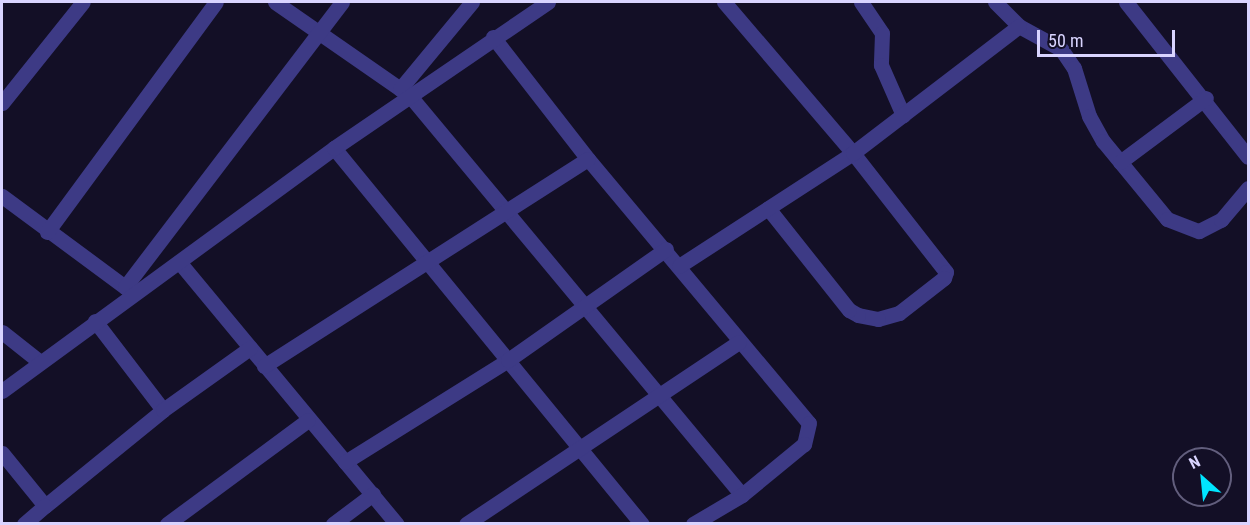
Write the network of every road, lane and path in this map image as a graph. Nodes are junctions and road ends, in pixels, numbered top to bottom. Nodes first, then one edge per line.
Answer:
1 (83, 2) edge
2 (216, 2) edge
3 (275, 2) edge
4 (342, 2) edge
5 (472, 2) edge
6 (548, 2) edge
7 (724, 2) edge
8 (861, 2) edge
9 (995, 2) edge
10 (1126, 2) edge
11 (1019, 26) junction
12 (319, 33) junction
13 (493, 38) junction
14 (405, 93) junction
15 (1206, 98) junction
16 (2, 103) edge
17 (903, 114) junction
18 (334, 148) junction
19 (853, 153) junction
20 (1248, 157) edge
21 (588, 159) junction
22 (1120, 162) junction
23 (1248, 188) edge
24 (2, 196) edge
25 (768, 208) junction
26 (508, 210) junction
27 (47, 232) junction
28 (666, 249) junction
29 (428, 260) junction
30 (180, 263) junction
31 (679, 266) junction
32 (129, 290) junction
33 (585, 306) junction
34 (95, 321) junction
35 (2, 332) edge
36 (739, 342) junction
37 (250, 348) junction
38 (508, 360) junction
39 (40, 362) junction
40 (264, 366) junction
41 (2, 390) edge
42 (659, 397) junction
43 (163, 410) junction
44 (308, 420) junction
45 (578, 447) junction
46 (2, 453) edge
47 (345, 462) junction
48 (373, 494) junction
49 (742, 495) junction
50 (45, 506) junction
51 (24, 524) edge
52 (167, 524) edge
53 (333, 524) edge
54 (397, 524) edge
55 (466, 524) edge
56 (642, 524) edge
57 (693, 524) edge

1 - 16 street
2 - 27 street
3 - 12 street
4 - 12 street
5 - 14 street
6 - 13 street
7 - 19 street
8 - 17 street
9 - 11 street
10 - 15 street
11 - 17 street
11 - 22 street
12 - 14 street
12 - 32 street
13 - 14 street
13 - 21 street
14 - 18 street
14 - 26 street
15 - 20 street
15 - 22 street
17 - 19 street
18 - 29 street
18 - 30 street
19 - 25 street
19 - 25 street
21 - 26 street
21 - 28 street
22 - 23 street
24 - 27 street
25 - 31 street
26 - 29 street
26 - 33 street
27 - 32 street
28 - 31 street
28 - 33 street
29 - 38 street
29 - 40 street
30 - 32 street
30 - 37 street
31 - 36 street
32 - 34 street
33 - 38 street
33 - 42 street
34 - 39 street
34 - 43 street
35 - 39 street
36 - 42 street
36 - 49 street
37 - 40 street
37 - 43 street
38 - 45 street
38 - 47 street
39 - 41 street
40 - 44 street
42 - 45 street
42 - 49 street
43 - 50 street
44 - 47 street
44 - 52 street
45 - 55 street
45 - 56 street
46 - 50 street
47 - 48 street
48 - 53 street
48 - 54 street
49 - 57 street
50 - 51 street

